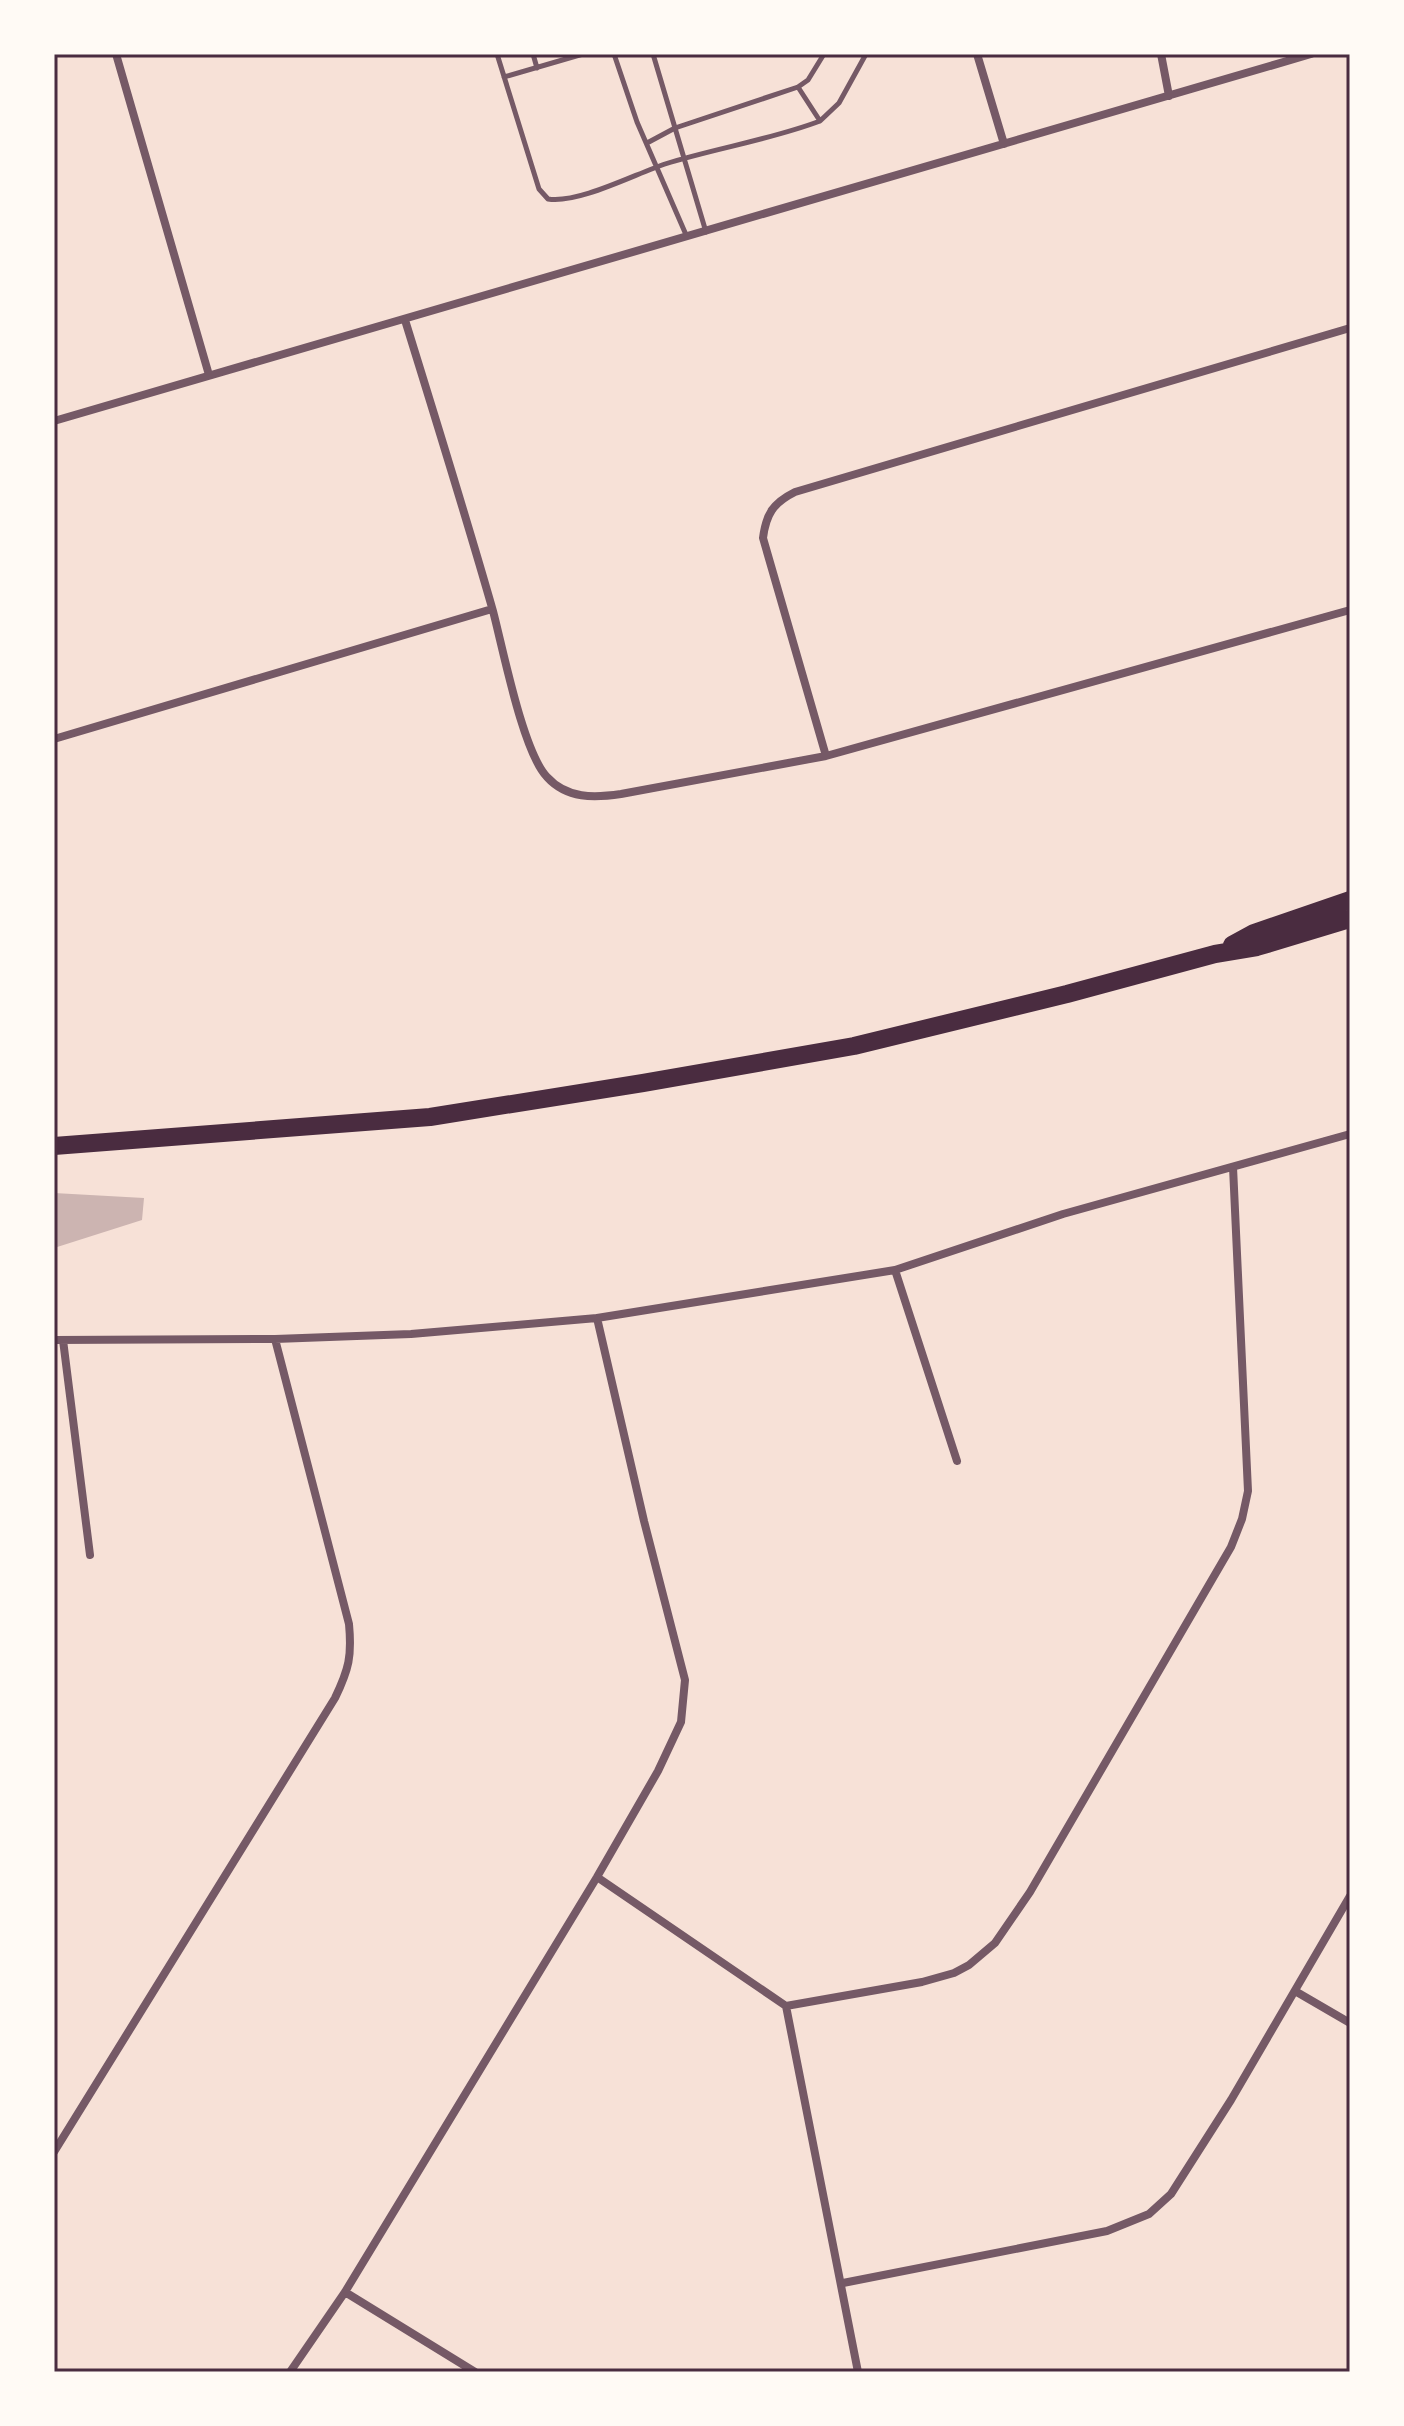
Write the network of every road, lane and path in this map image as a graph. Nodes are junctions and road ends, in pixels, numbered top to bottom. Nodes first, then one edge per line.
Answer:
1 (116, 54) edge
2 (497, 54) edge
3 (533, 54) edge
4 (583, 54) edge
5 (614, 54) edge
6 (653, 54) edge
7 (824, 54) edge
8 (866, 54) edge
9 (977, 54) edge
10 (1161, 54) edge
11 (1311, 54) edge
12 (574, 55) edge
13 (537, 68) junction
14 (504, 77) junction
15 (798, 87) junction
16 (1169, 96) junction
17 (820, 121) junction
18 (675, 128) junction
19 (647, 143) junction
20 (1004, 144) junction
21 (683, 159) junction
22 (658, 167) junction
23 (706, 232) junction
24 (687, 237) junction
25 (405, 320) junction
26 (1350, 328) edge
27 (209, 375) junction
28 (54, 421) edge
29 (492, 609) junction
30 (1350, 610) edge
31 (54, 739) edge
32 (826, 756) junction
33 (1350, 900) edge
34 (1350, 919) edge
35 (1215, 954) junction
36 (1350, 1134) edge
37 (54, 1146) edge
38 (1233, 1167) junction
39 (895, 1270) junction
40 (597, 1318) junction
41 (275, 1339) junction
42 (59, 1340) edge
43 (957, 1461) dead end
44 (90, 1555) dead end
45 (597, 1877) junction
46 (1350, 1896) edge
47 (1295, 1991) junction
48 (786, 2006) junction
49 (1350, 2023) edge
50 (54, 2152) edge
51 (843, 2283) junction
52 (345, 2292) junction
53 (290, 2372) edge
54 (475, 2372) edge
55 (858, 2372) edge

1 - 27 street
2 - 14 lane
3 - 13 lane
4 - 12 lane
5 - 19 lane
6 - 18 lane
7 - 15 lane
8 - 17 lane
9 - 20 street
10 - 16 street
11 - 16 street
12 - 13 lane
13 - 14 lane
14 - 22 lane
15 - 17 lane
15 - 18 lane
16 - 20 street
17 - 21 lane
18 - 19 lane
18 - 21 lane
19 - 22 lane
20 - 23 street
21 - 22 lane
21 - 23 lane
22 - 24 lane
23 - 24 street
24 - 25 street
25 - 27 street
25 - 29 street
26 - 32 street
27 - 28 street
29 - 31 street
29 - 32 street
30 - 32 street
33 - 35 main road
34 - 35 main road
35 - 37 main road
36 - 38 street
38 - 39 street
38 - 48 street
39 - 40 street
39 - 43 street
40 - 41 street
40 - 45 street
41 - 42 street
41 - 50 street
42 - 44 street
45 - 48 street
45 - 52 street
46 - 47 street
47 - 49 street
47 - 51 street
48 - 51 street
51 - 55 street
52 - 53 street
52 - 54 street

